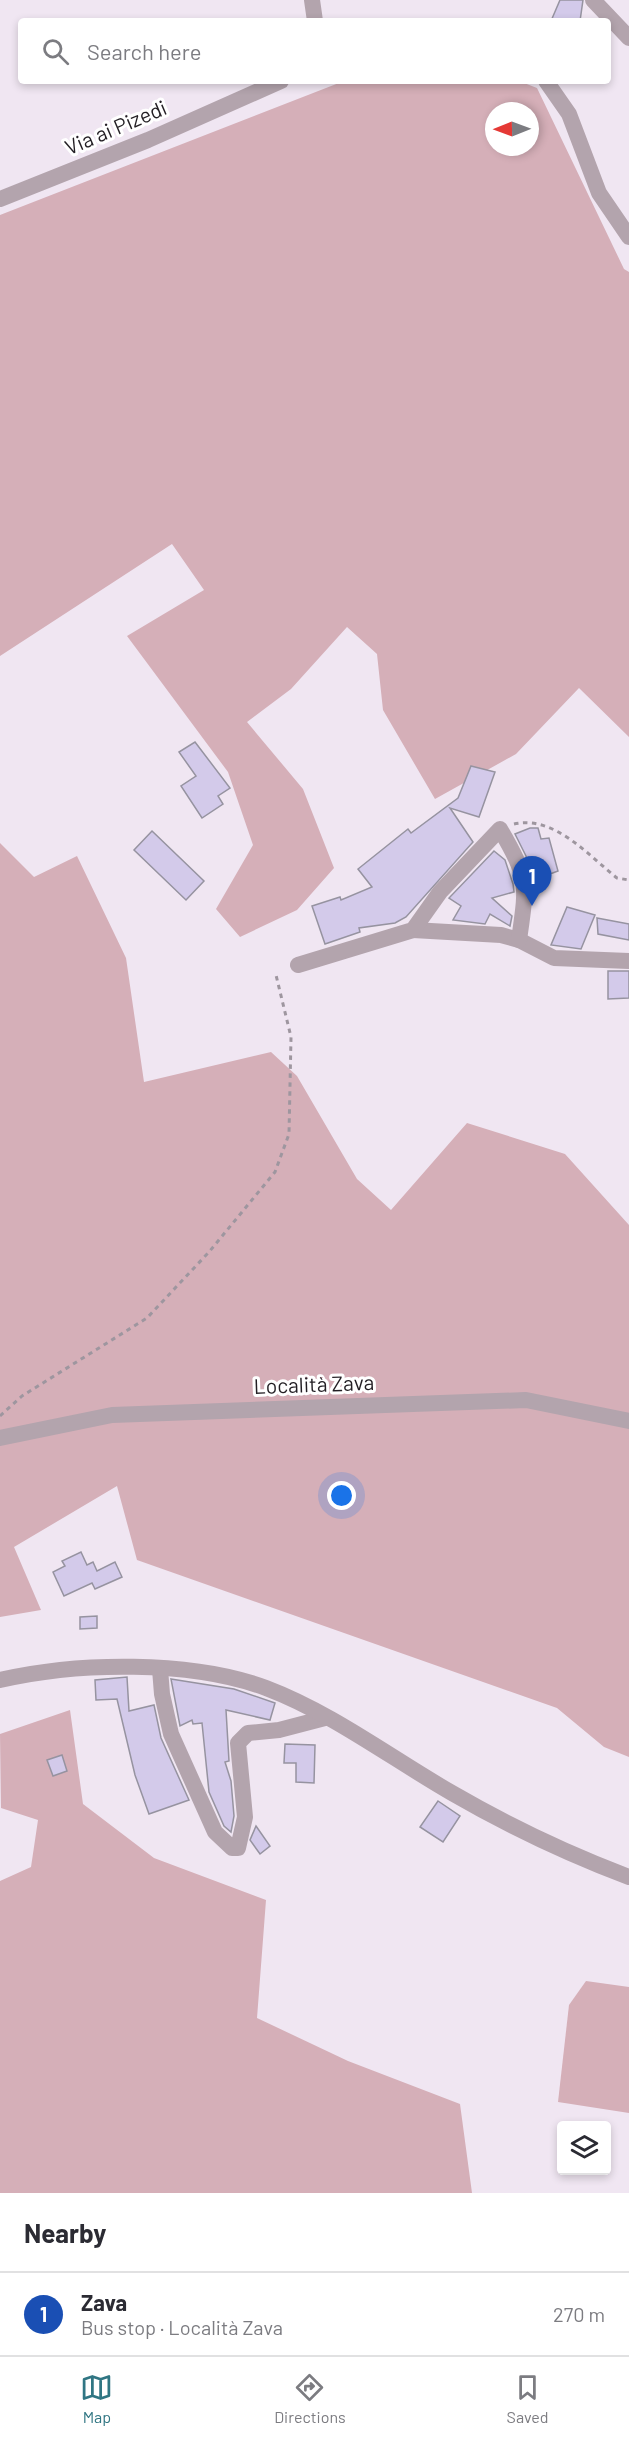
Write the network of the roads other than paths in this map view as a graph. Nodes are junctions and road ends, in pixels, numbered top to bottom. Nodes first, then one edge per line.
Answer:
1 (312, 0) edge
2 (593, 0) edge
3 (315, 18) edge
4 (610, 18) edge
5 (611, 19) edge
6 (629, 38) edge
7 (274, 84) edge
8 (548, 84) edge
9 (0, 199) edge
10 (629, 237) edge
11 (413, 930) junction
12 (519, 940) junction
13 (629, 961) edge
14 (298, 965) dead end
15 (629, 1421) edge
16 (0, 1438) edge
17 (160, 1669) junction
18 (0, 1680) edge
19 (325, 1718) junction
20 (629, 1877) edge

1 - 3 street
2 - 4 street
5 - 6 street
7 - 9 street, Via ai Pizedi
8 - 10 street
11 - 12 street
11 - 12 street
11 - 14 street
12 - 13 street
15 - 16 street, Località Zava
17 - 18 street
17 - 19 street
17 - 19 street
19 - 20 street

